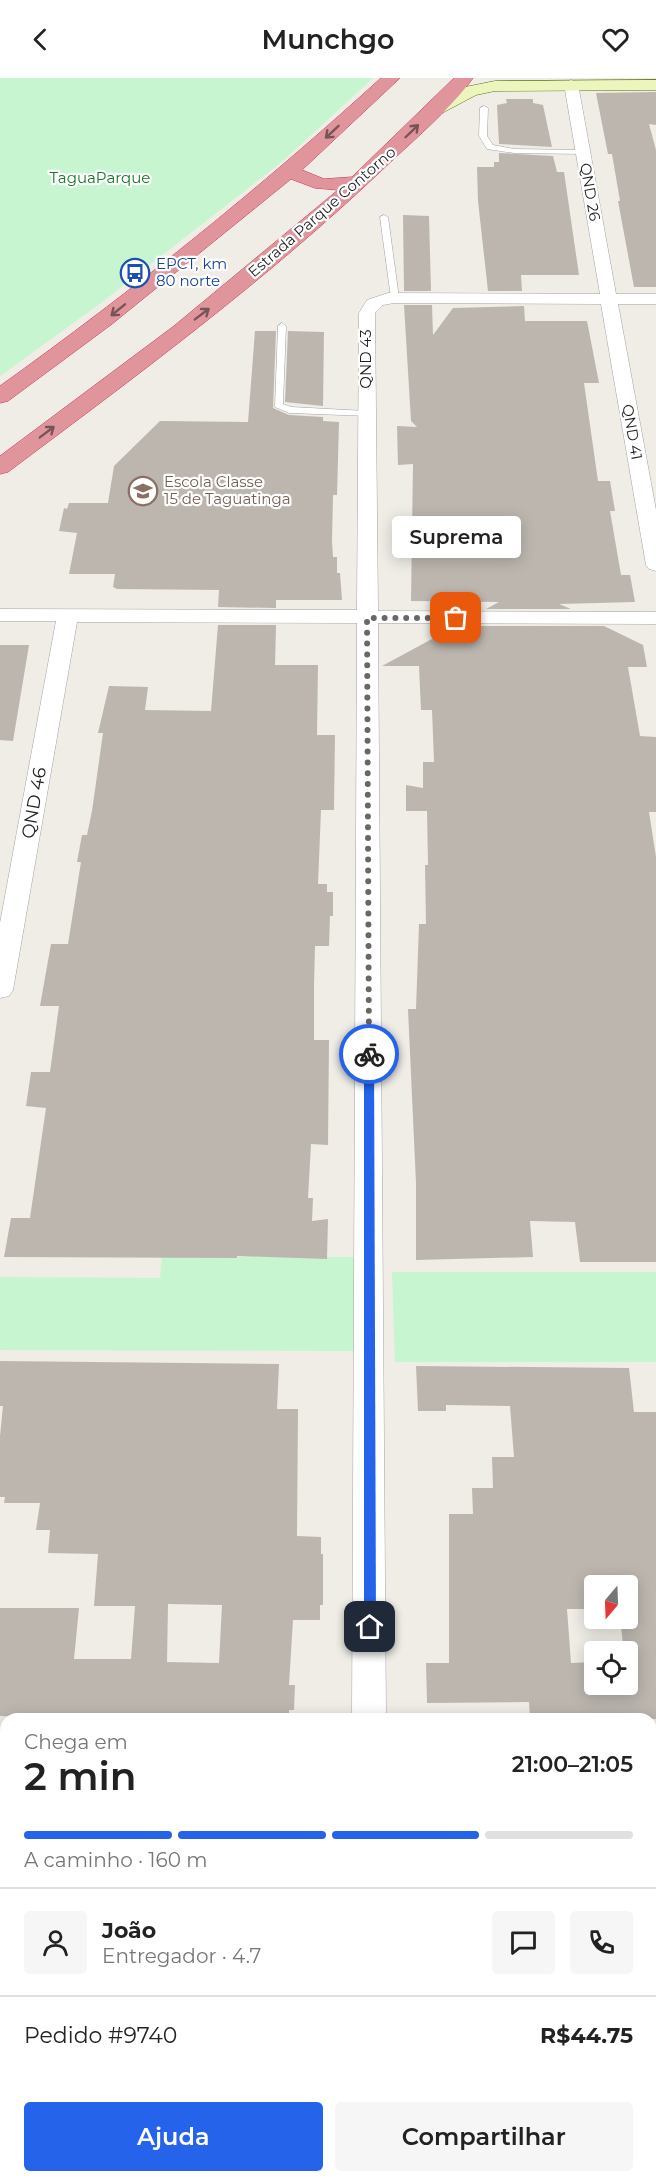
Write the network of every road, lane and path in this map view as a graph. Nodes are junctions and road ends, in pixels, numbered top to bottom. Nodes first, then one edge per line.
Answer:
1 (391, 78) edge
2 (464, 78) edge
3 (499, 78) edge
4 (571, 84) junction
5 (547, 85) junction
6 (656, 85) edge
7 (484, 108) dead end
8 (436, 109) junction
9 (583, 152) junction
10 (291, 170) junction
11 (360, 182) junction
12 (384, 217) dead end
13 (395, 298) junction
14 (608, 299) junction
15 (656, 299) edge
16 (282, 326) dead end
17 (0, 396) edge
18 (366, 414) junction
19 (0, 467) edge
20 (656, 565) edge
21 (0, 615) edge
22 (68, 615) junction
23 (367, 618) junction
24 (656, 618) edge
25 (0, 990) edge
26 (369, 1713) edge

1 -> 10 highway
2 - 8 highway, Estrada Parque Contorno
3 - 5 street
4 - 5 street
4 - 6 street
4 - 9 street, QND 26
5 - 8 street
7 - 9 lane
11 -> 8 highway, Estrada Parque Contorno
9 - 14 street, QND 26
10 - 11 highway
10 -> 17 highway
19 -> 11 highway, Estrada Parque Contorno
12 - 13 lane
13 - 14 street, QND 43
13 - 18 street, QND 43
14 - 15 street, QND 43
14 - 20 street, QND 41
16 - 18 lane
18 - 23 street, QND 43
21 - 22 street
22 - 23 street
22 - 25 street, QND 46
23 - 24 street
23 - 26 street, QND 43

